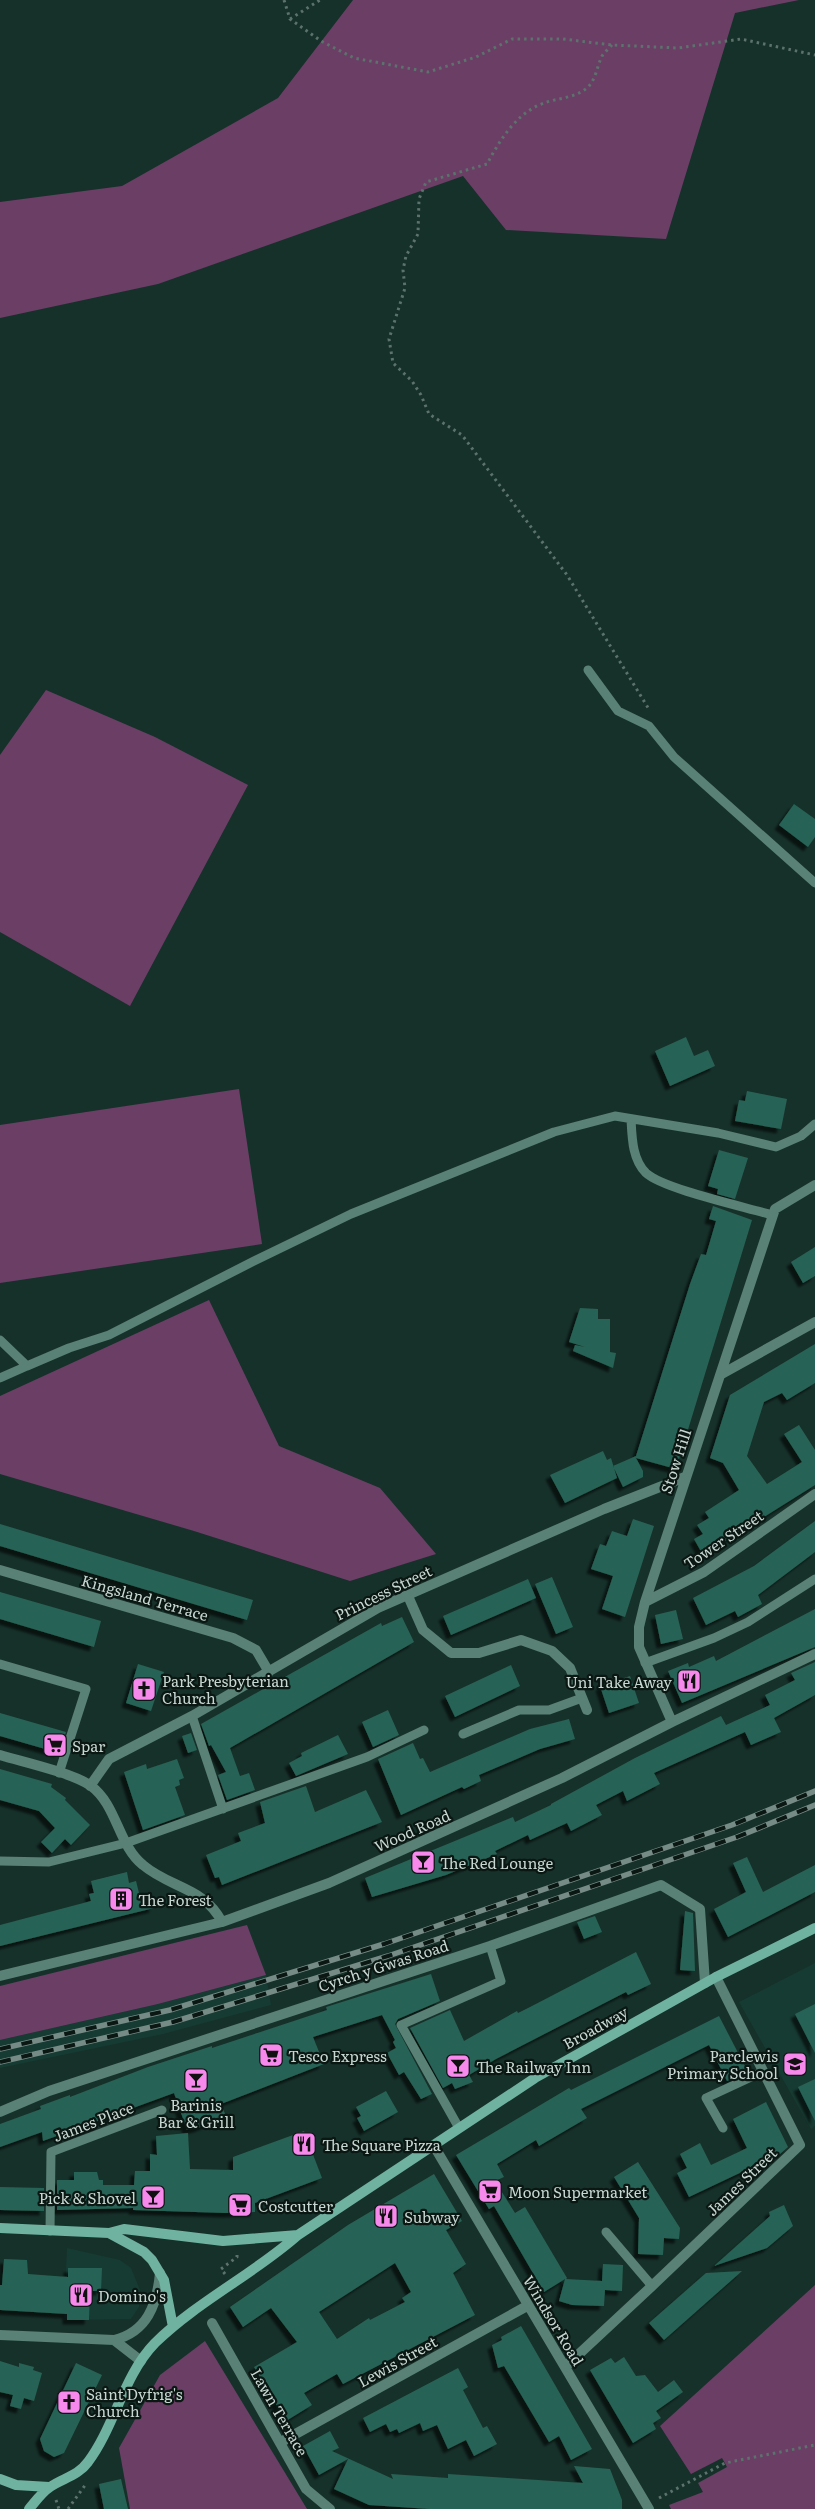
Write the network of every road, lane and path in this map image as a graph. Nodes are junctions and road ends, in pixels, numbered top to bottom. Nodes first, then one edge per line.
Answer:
1 (284, 0) edge
2 (320, 0) edge
3 (290, 19) junction
4 (612, 45) junction
5 (815, 55) edge
6 (588, 670) dead end
7 (653, 715) dead end
8 (815, 883) edge
9 (631, 1119) junction
10 (815, 1124) edge
11 (815, 1185) edge
12 (774, 1212) junction
13 (815, 1322) edge
14 (0, 1340) edge
15 (27, 1366) junction
16 (720, 1375) junction
17 (0, 1378) edge
18 (685, 1477) junction
19 (815, 1494) edge
20 (0, 1570) edge
21 (815, 1579) edge
22 (408, 1596) junction
23 (645, 1602) junction
24 (815, 1654) edge
25 (645, 1662) junction
26 (0, 1664) edge
27 (269, 1672) junction
28 (582, 1698) junction
29 (587, 1710) dead end
30 (192, 1716) junction
31 (672, 1722) junction
32 (424, 1730) dead end
33 (463, 1734) dead end
34 (0, 1755) edge
35 (59, 1773) junction
36 (90, 1786) junction
37 (223, 1809) junction
38 (126, 1843) junction
39 (0, 1861) edge
40 (222, 1922) junction
41 (815, 1928) edge
42 (490, 1946) junction
43 (0, 1976) edge
44 (716, 1977) junction
45 (705, 1983) junction
46 (762, 2072) junction
47 (162, 2110) dead end
48 (0, 2112) edge
49 (459, 2128) junction
50 (723, 2128) dead end
51 (434, 2146) junction
52 (0, 2228) edge
53 (50, 2231) junction
54 (606, 2232) dead end
55 (109, 2234) junction
56 (298, 2235) junction
57 (237, 2248) dead end
58 (160, 2273) junction
59 (225, 2274) dead end
60 (652, 2286) junction
61 (527, 2306) junction
62 (212, 2323) dead end
63 (173, 2326) junction
64 (0, 2335) edge
65 (114, 2340) junction
66 (140, 2361) junction
67 (565, 2366) junction
68 (281, 2442) junction
69 (815, 2445) edge
70 (0, 2479) edge
71 (49, 2487) junction
72 (648, 2507) edge
73 (29, 2509) edge
74 (330, 2509) edge

1 - 3 path
2 - 3 path
3 - 4 path
4 - 5 path
4 - 7 path
6 - 8 lane
9 - 10 lane
9 - 12 lane
9 - 15 lane
11 - 12 street
12 - 16 street, Stow Hill
13 - 16 street
14 - 15 lane
15 - 17 lane
16 - 18 street, Stow Hill
18 - 22 street, Princess Street
18 - 23 street, Stow Hill
19 - 23 street, Tower Street
20 - 27 street, Kingsland Terrace
21 - 25 lane
22 - 27 street, Princess Street
22 - 28 street
23 - 25 street, Stow Hill
24 - 31 street, Wood Road
25 - 31 street, Stow Hill
26 - 35 lane
27 - 30 street, Princess Street
28 - 29 street
28 - 33 lane
30 - 36 street, Princess Street
30 - 37 lane
31 - 40 street, Wood Road
32 - 37 lane
34 - 35 street
35 - 36 street
36 - 38 street
37 - 38 lane
38 - 39 lane
38 - 40 street
40 - 43 street, Wood Road
41 - 44 main road, Broadway
42 - 45 street, Cyrch y Gwas Road
42 - 48 street, Cyrch y Gwas Road
42 - 49 lane
44 - 45 main road, Broadway
44 - 46 street, James Street
45 - 49 main road, Broadway
46 - 50 lane
46 - 60 street, James Street
47 - 53 lane, James Place
49 - 51 main road, Broadway
51 - 56 main road, Broadway
51 - 61 street, Windsor Road
52 - 53 main road
53 - 55 main road
54 - 60 lane
55 - 56 main road
55 - 58 main road
56 - 63 main road, Broadway
57 - 59 path
58 - 63 main road
58 - 65 street
60 - 67 street, James Street
61 - 67 street, Windsor Road
61 - 68 street, Lewis Street
62 - 68 street, Lawn Terrace
63 - 66 main road, Broadway
64 - 65 street
65 - 66 street
66 - 71 main road, Broadway
67 - 72 street, Windsor Road
68 - 74 street, Lawn Terrace
69 - 72 path
70 - 71 main road
71 - 73 main road

